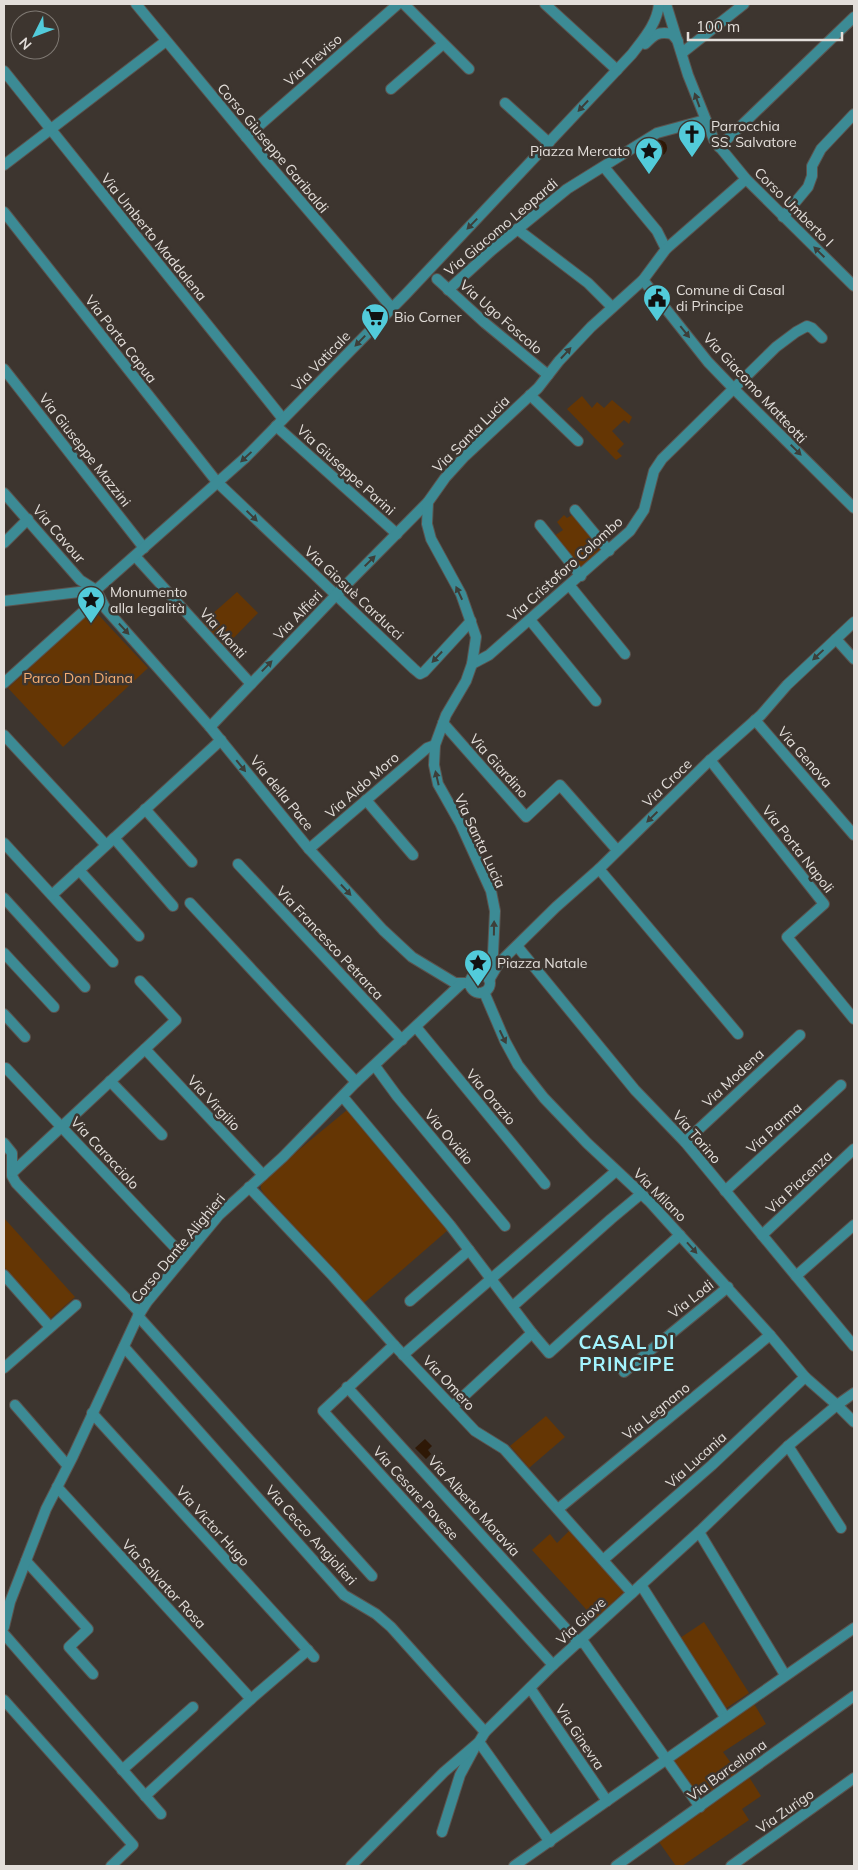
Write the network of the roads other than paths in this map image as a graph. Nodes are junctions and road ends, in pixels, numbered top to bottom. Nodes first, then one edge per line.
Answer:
1 (136, 4) edge
2 (398, 4) edge
3 (404, 4) edge
4 (546, 4) edge
5 (659, 4) edge
6 (666, 4) edge
7 (744, 4) edge
8 (854, 17) edge
9 (166, 42) junction
10 (443, 44) junction
11 (681, 48) junction
12 (469, 69) dead end
13 (616, 70) junction
14 (4, 71) edge
15 (391, 89) dead end
16 (505, 102) dead end
17 (854, 114) edge
18 (705, 120) junction
19 (50, 129) junction
20 (246, 137) junction
21 (549, 143) junction
22 (719, 147) junction
23 (4, 165) edge
24 (604, 167) junction
25 (746, 179) junction
26 (4, 212) edge
27 (783, 217) junction
28 (517, 229) junction
29 (666, 249) junction
30 (437, 279) dead end
31 (643, 280) junction
32 (854, 286) edge
33 (448, 290) junction
34 (612, 307) junction
35 (392, 308) junction
36 (822, 338) dead end
37 (4, 369) edge
38 (548, 374) junction
39 (734, 389) junction
40 (530, 395) junction
41 (280, 423) junction
42 (578, 441) dead end
43 (216, 482) junction
44 (4, 492) edge
45 (428, 502) junction
46 (854, 508) edge
47 (575, 510) dead end
48 (28, 519) junction
49 (540, 525) dead end
50 (397, 534) junction
51 (4, 543) edge
52 (144, 548) junction
53 (609, 551) junction
54 (135, 556) junction
55 (581, 576) junction
56 (570, 586) junction
57 (96, 590) junction
58 (336, 595) junction
59 (4, 601) edge
60 (530, 620) junction
61 (471, 622) junction
62 (854, 622) edge
63 (836, 638) junction
64 (625, 654) dead end
65 (854, 658) edge
66 (472, 664) junction
67 (4, 683) edge
68 (251, 684) junction
69 (596, 701) dead end
70 (755, 720) junction
71 (443, 723) junction
72 (210, 727) junction
73 (4, 735) edge
74 (221, 740) junction
75 (435, 745) junction
76 (710, 760) junction
77 (366, 800) junction
78 (145, 809) junction
79 (854, 834) edge
80 (110, 842) junction
81 (4, 843) edge
82 (309, 849) junction
83 (617, 850) junction
84 (413, 855) dead end
85 (192, 862) dead end
86 (238, 864) dead end
87 (599, 868) junction
88 (79, 870) junction
89 (52, 895) junction
90 (4, 898) edge
91 (190, 903) dead end
92 (173, 906) dead end
93 (139, 936) dead end
94 (518, 946) junction
95 (4, 952) edge
96 (113, 962) dead end
97 (486, 977) junction
98 (140, 981) dead end
99 (466, 983) junction
100 (85, 987) dead end
101 (484, 992) junction
102 (54, 1007) dead end
103 (4, 1014) edge
104 (854, 1019) edge
105 (416, 1027) junction
106 (738, 1034) dead end
107 (800, 1035) dead end
108 (25, 1038) dead end
109 (402, 1040) junction
110 (145, 1049) junction
111 (375, 1066) junction
112 (6, 1068) dead end
113 (110, 1081) junction
114 (356, 1082) junction
115 (841, 1084) dead end
116 (343, 1097) junction
117 (61, 1127) junction
118 (162, 1135) dead end
119 (685, 1142) junction
120 (4, 1143) edge
121 (854, 1149) edge
122 (616, 1171) junction
123 (12, 1172) junction
124 (263, 1175) junction
125 (545, 1184) dead end
126 (249, 1187) junction
127 (725, 1191) junction
128 (640, 1194) junction
129 (854, 1225) edge
130 (505, 1226) dead end
131 (762, 1234) junction
132 (680, 1235) junction
133 (469, 1250) junction
134 (184, 1257) junction
135 (4, 1275) edge
136 (796, 1276) junction
137 (490, 1279) junction
138 (728, 1288) junction
139 (410, 1301) dead end
140 (76, 1305) dead end
141 (513, 1306) junction
142 (139, 1315) junction
143 (50, 1327) junction
144 (532, 1333) junction
145 (770, 1335) junction
146 (394, 1346) junction
147 (854, 1346) edge
148 (124, 1347) junction
149 (403, 1355) junction
150 (4, 1368) edge
151 (624, 1372) dead end
152 (805, 1378) junction
153 (348, 1387) junction
154 (854, 1393) edge
155 (837, 1405) junction
156 (15, 1406) dead end
157 (452, 1406) junction
158 (92, 1413) junction
159 (854, 1422) edge
160 (788, 1446) junction
161 (67, 1465) junction
162 (57, 1487) junction
163 (558, 1509) junction
164 (840, 1528) dead end
165 (699, 1532) junction
166 (603, 1560) junction
167 (26, 1561) junction
168 (372, 1576) dead end
169 (641, 1585) junction
170 (632, 1593) junction
171 (4, 1627) edge
172 (854, 1628) edge
173 (4, 1634) edge
174 (581, 1641) junction
175 (553, 1666) junction
176 (93, 1674) dead end
177 (786, 1675) junction
178 (530, 1688) junction
179 (854, 1696) edge
180 (251, 1699) junction
181 (4, 1700) edge
182 (193, 1707) dead end
183 (725, 1717) junction
184 (485, 1732) junction
185 (479, 1742) junction
186 (666, 1758) junction
187 (122, 1770) junction
188 (854, 1778) edge
189 (145, 1796) junction
190 (607, 1801) junction
191 (700, 1807) junction
192 (161, 1814) dead end
193 (442, 1832) dead end
194 (550, 1842) junction
195 (111, 1866) edge
196 (351, 1866) edge
197 (514, 1866) edge
198 (616, 1866) edge
199 (731, 1866) edge

1 - 9 street, Corso Giuseppe Garibaldi
2 - 20 street, Via Treviso
3 - 10 street
4 - 13 street
5 - 13 street, Via Vaticale
6 - 11 street, Corso Umberto I
7 - 11 street
8 - 22 street
9 - 19 street
9 - 20 street, Corso Giuseppe Garibaldi
10 - 12 street
10 - 15 street
11 - 13 street, Via Vaticale
18 -> 11 street, Corso Umberto I
13 -> 21 street, Via Vaticale
14 - 19 street, Via Umberto Maddalena
16 - 21 street
17 - 27 street
18 - 22 street, Corso Umberto I
18 - 24 street, Via Giacomo Leopardi
19 - 23 street
19 - 41 street, Via Umberto Maddalena
20 - 35 street, Corso Giuseppe Garibaldi
21 -> 35 street, Via Vaticale
22 - 25 street, Corso Umberto I
24 - 28 street, Via Giacomo Leopardi
24 - 29 street
25 - 27 street, Corso Umberto I
25 - 29 street, Via Santa Lucia
26 - 43 street, Via Porta Capua
32 -> 27 street, Corso Umberto I
28 - 33 street, Via Giacomo Leopardi
28 - 34 street
29 - 31 street, Via Santa Lucia
30 - 33 street, Via Ugo Foscolo
31 - 34 street, Via Santa Lucia
31 -> 39 street, Via Giacomo Matteotti
33 - 38 street, Via Ugo Foscolo
38 -> 34 street, Via Santa Lucia
35 -> 41 street, Via Vaticale
36 - 39 street, Via Cristoforo Colombo
37 - 52 street, Via Giuseppe Mazzini
38 - 40 street, Via Santa Lucia
39 -> 46 street, Via Giacomo Matteotti
39 - 53 street, Via Cristoforo Colombo
40 - 42 street
40 - 45 street, Via Santa Lucia
41 -> 43 street, Via Vaticale
41 - 50 street, Via Giuseppe Parini
43 - 52 street, Via Vaticale
43 -> 58 street, Via Giosuè Carducci
44 - 48 street, Via Cavour
45 - 50 street, Via Alfieri
61 -> 45 street, Via Santa Lucia
47 - 53 street
48 - 51 street
48 - 57 street, Via Cavour
49 - 55 street
58 -> 50 street, Via Alfieri
52 - 54 street, Via Vaticale
53 - 55 street, Via Cristoforo Colombo
54 - 57 street, Via Vaticale
54 - 68 street, Via Monti
55 - 56 street, Via Cristoforo Colombo
56 - 60 street, Via Cristoforo Colombo
56 - 64 street
57 - 59 street
57 - 67 street, Via Vaticale
57 -> 72 street, Via della Pace
61 -> 58 street, Via Giosuè Carducci
68 -> 58 street, Via Alfieri
60 - 66 street, Via Cristoforo Colombo
60 - 69 street
61 - 66 street, Via Santa Lucia
62 - 63 street, Via Croce
63 - 65 street
63 -> 70 street, Via Croce
66 - 71 street, Via Santa Lucia
68 - 72 street, Via Alfieri
70 - 76 street, Via Croce
70 - 79 street, Via Genova
71 - 75 street, Via Santa Lucia
71 - 83 street, Via Giardino
72 - 74 street, Via della Pace
73 - 80 street
74 - 78 street
74 -> 82 street, Via della Pace
75 - 77 street, Via Aldo Moro
97 -> 75 street, Via Santa Lucia
76 -> 83 street, Via Croce
76 - 104 street, Via Porta Napoli
77 - 82 street, Via Aldo Moro
77 - 84 street
78 - 80 street
78 - 85 street
80 - 88 street
80 - 92 street
81 - 89 street
82 -> 99 street, Via della Pace
83 - 87 street, Via Croce
86 - 109 street, Via Francesco Petrarca
87 - 94 street, Via Croce
87 - 106 street
88 - 89 street
88 - 93 street
89 - 96 street
90 - 100 street
91 - 114 street
94 - 97 street, Via Croce
94 - 119 street, Via Torino
95 - 102 street
97 - 99 street, Corso Dante Alighieri
97 - 101 street
98 - 110 street
99 - 101 street, Via della Pace
99 - 105 street, Corso Dante Alighieri
101 -> 122 street, Via Milano
103 - 108 street
105 - 109 street, Corso Dante Alighieri
105 - 125 street, Via Orazio
107 - 119 street, Via Modena
109 - 111 street, Corso Dante Alighieri
110 - 113 street
110 - 124 street, Via Virgilio
111 - 114 street, Corso Dante Alighieri
111 - 130 street, Via Ovidio
112 - 117 street, Via Caracciolo
113 - 117 street
113 - 118 street
114 - 116 street, Corso Dante Alighieri
115 - 127 street, Via Parma
116 - 124 street, Corso Dante Alighieri
116 - 133 street
117 - 123 street
117 - 134 street, Via Caracciolo
119 - 127 street, Via Torino
120 - 123 street
121 - 131 street, Via Piacenza
122 - 128 street, Via Milano
122 - 137 street
123 - 142 street
124 - 126 street, Corso Dante Alighieri
126 - 134 street, Corso Dante Alighieri
126 - 146 street, Via Omero
127 - 131 street, Via Torino
128 - 132 street, Via Milano
128 - 141 street
129 - 136 street
131 - 136 street, Via Torino
132 -> 138 street, Via Milano
132 - 144 street
133 - 137 street
133 - 139 street
134 - 142 street, Corso Dante Alighieri
135 - 143 street
136 - 147 street, Via Torino
137 - 141 street
137 - 149 street
138 - 145 street, Via Milano
138 - 151 street, Via Lodi
140 - 143 street
141 - 144 street
142 - 148 street, Corso Dante Alighieri
142 - 168 street
143 - 150 street
144 - 157 street
145 - 152 street, Via Milano
145 - 163 street, Via Legnano
146 - 149 street, Via Omero
146 - 153 street, Via Cesare Pavese
148 - 158 street, Corso Dante Alighieri
148 - 184 street, Via Cecco Angiolieri
149 - 157 street, Via Omero
152 - 155 street, Via Milano
152 - 166 street, Via Lucania
153 - 174 street, Via Alberto Moravia
153 - 175 street, Via Cesare Pavese
154 - 155 street, Via Giove
155 - 159 street, Via Milano
155 - 160 street, Via Giove
156 - 161 street
157 - 163 street, Via Omero
158 - 161 street, Corso Dante Alighieri
158 - 180 street, Via Victor Hugo
160 - 164 street
160 - 165 street, Via Giove
161 - 162 street, Corso Dante Alighieri
162 - 167 street, Corso Dante Alighieri
162 - 180 street, Via Salvator Rosa
163 - 166 street, Via Omero
165 - 169 street, Via Giove
165 - 177 street
166 - 170 street, Via Omero
167 - 171 street, Corso Dante Alighieri
167 - 176 street
169 - 170 street, Via Giove
169 - 183 street
170 - 174 street, Via Giove
172 - 177 street
173 - 187 street
174 - 175 street, Via Giove
174 - 186 street, Via Alberto Moravia
175 - 178 street, Via Giove
177 - 183 street
178 - 184 street, Via Giove
178 - 190 street, Via Ginevra
179 - 191 street, Via Barcellona
180 - 189 street
181 - 195 street
182 - 187 street
183 - 186 street
184 - 185 street, Via Giove
185 - 193 street
185 - 194 street
185 - 196 street, Via Giove
186 - 190 street
186 - 191 street, Via Alberto Moravia
187 - 189 street
188 - 199 street, Via Zurigo
189 - 192 street
190 - 194 street
191 - 198 street, Via Barcellona
194 - 197 street

